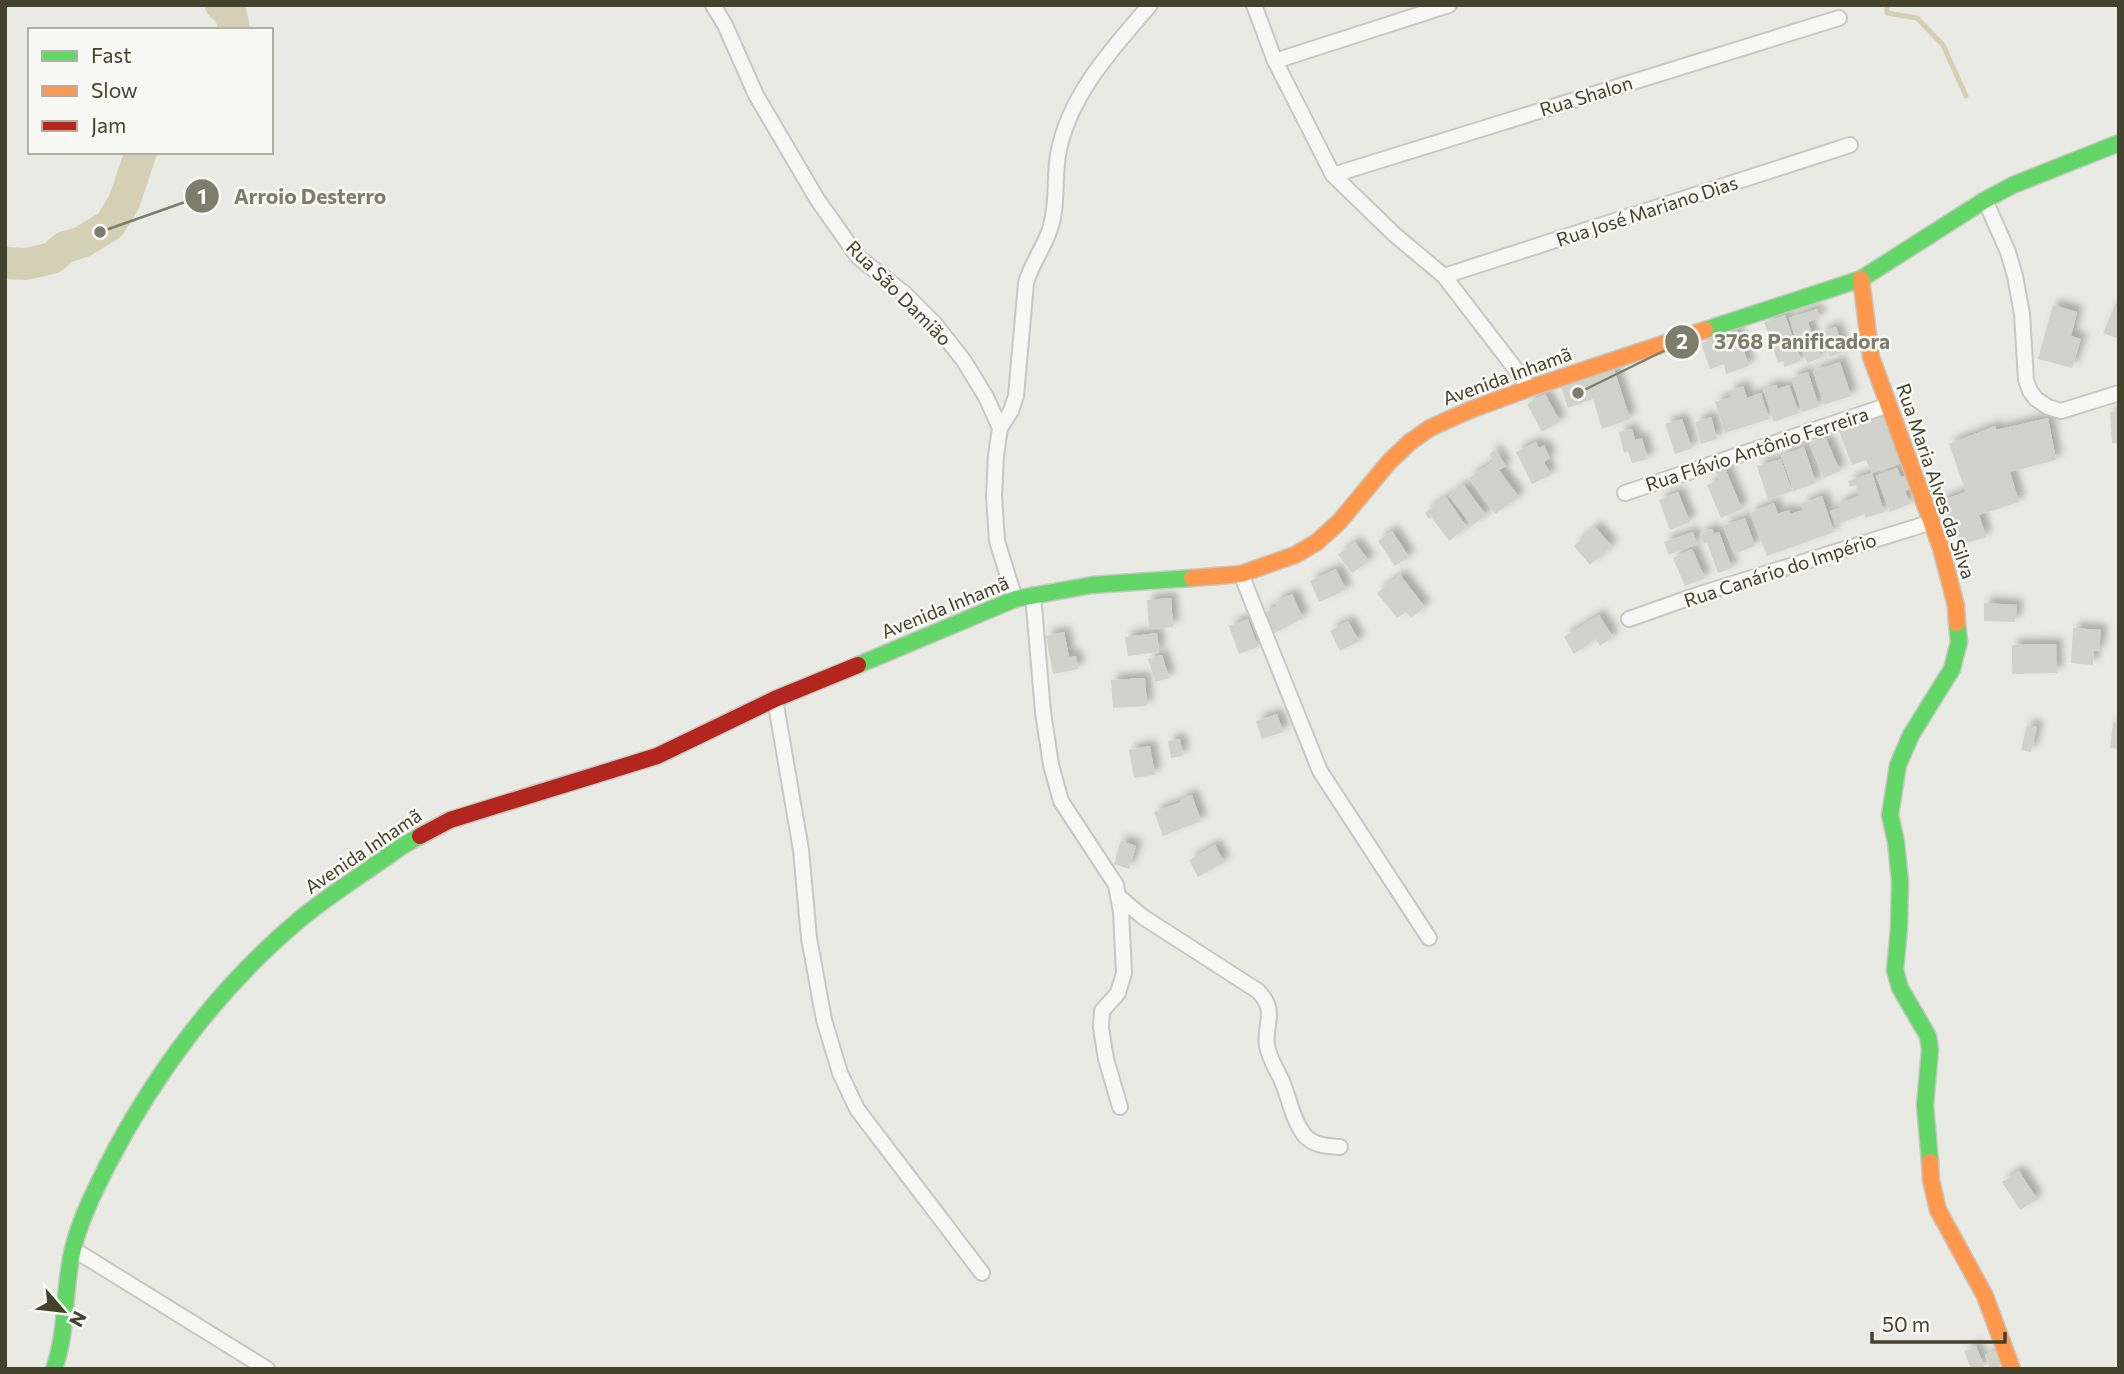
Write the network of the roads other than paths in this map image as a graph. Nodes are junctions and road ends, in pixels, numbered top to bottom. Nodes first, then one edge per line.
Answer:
1 (713, 5) edge
2 (1150, 5) edge
3 (1254, 5) edge
4 (1449, 5) edge
5 (1839, 18) dead end
6 (1275, 61) junction
7 (2119, 143) edge
8 (1850, 145) dead end
9 (1333, 175) junction
10 (1985, 200) junction
11 (1444, 276) junction
12 (1861, 279) junction
13 (1530, 388) junction
14 (2119, 393) edge
15 (1889, 405) junction
16 (1000, 428) junction
17 (1625, 493) dead end
18 (1932, 522) junction
19 (1241, 574) junction
20 (1033, 596) junction
21 (1015, 599) junction
22 (1629, 619) dead end
23 (775, 699) junction
24 (1118, 896) junction
25 (1429, 938) dead end
26 (1120, 1107) dead end
27 (1340, 1147) dead end
28 (73, 1249) junction
29 (982, 1273) dead end
30 (54, 1369) edge
31 (267, 1369) edge
32 (2012, 1369) edge

1 - 16 street, Rua São Damião
2 - 16 street
3 - 6 street
4 - 6 street
5 - 9 street, Rua Shalon
6 - 9 street
7 - 10 street, Avenida Inhamã
8 - 11 street, Rua José Mariano Dias
9 - 11 street
10 - 12 street, Avenida Inhamã
10 - 14 street
11 - 13 street
12 - 13 street, Avenida Inhamã
12 - 15 street, Rua Maria Alves da Silva
13 - 19 street, Avenida Inhamã
15 - 17 street, Rua Flávio Antônio Ferreira
15 - 18 street, Rua Maria Alves da Silva
16 - 21 street
18 - 22 street, Rua Canário do Império
18 - 32 street, Rua Maria Alves da Silva
19 - 20 street, Avenida Inhamã
19 - 25 street
20 - 21 street, Avenida Inhamã
20 - 24 street
21 - 23 street, Avenida Inhamã
23 - 28 street, Avenida Inhamã
23 - 29 street
24 - 26 street
24 - 27 street
28 - 30 street, Avenida Inhamã
28 - 31 street

